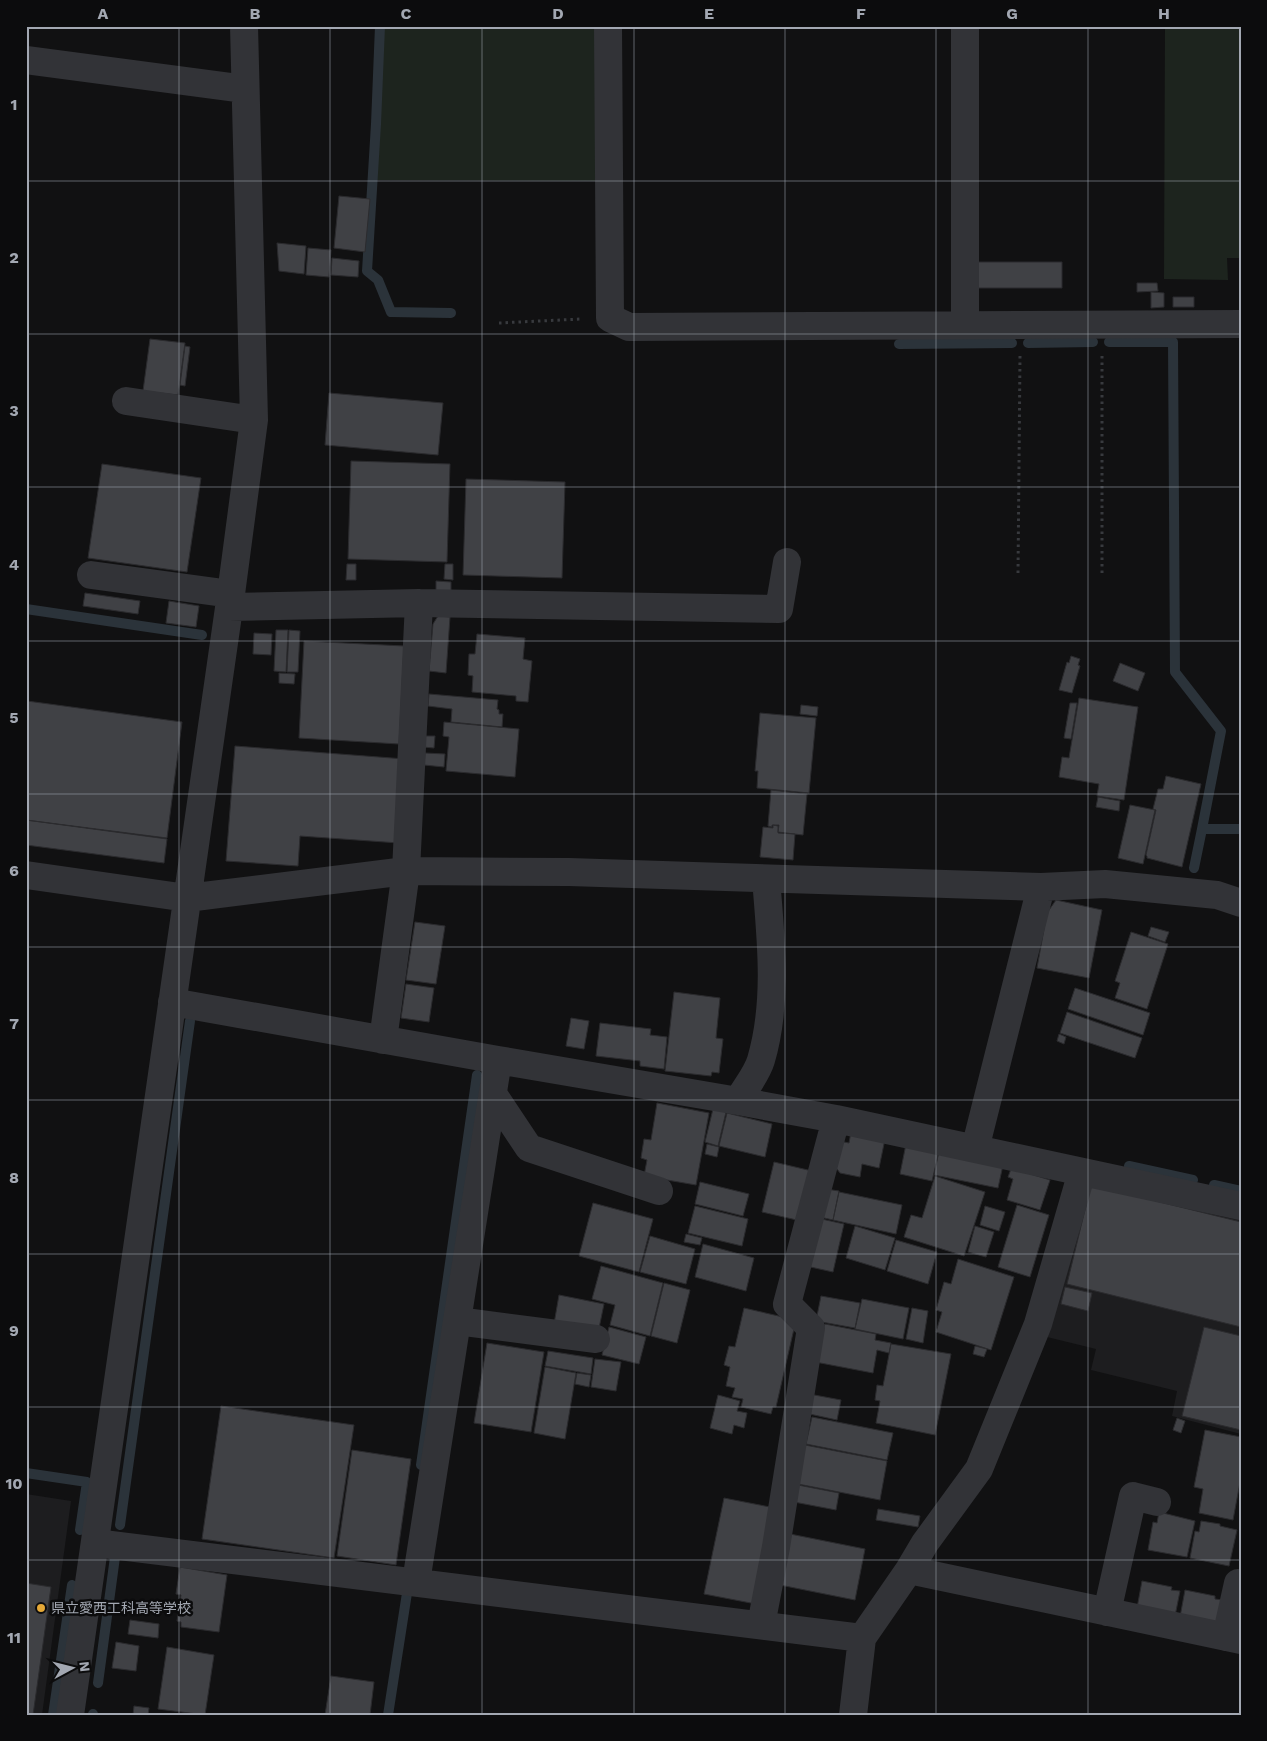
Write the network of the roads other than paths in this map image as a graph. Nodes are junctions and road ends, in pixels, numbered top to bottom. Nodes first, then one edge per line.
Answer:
1 (244, 26) edge
2 (608, 26) edge
3 (964, 26) edge
4 (26, 60) edge
5 (245, 89) junction
6 (1241, 324) edge
7 (966, 325) junction
8 (126, 401) dead end
9 (254, 420) junction
10 (787, 562) dead end
11 (91, 575) dead end
12 (230, 600) junction
13 (419, 603) junction
14 (406, 871) junction
15 (26, 876) edge
16 (766, 879) junction
17 (1041, 887) junction
18 (187, 898) junction
19 (1241, 903) edge
20 (172, 1002) junction
21 (383, 1040) junction
22 (498, 1060) junction
23 (493, 1094) junction
24 (738, 1101) junction
25 (836, 1119) junction
26 (975, 1149) junction
27 (1082, 1172) junction
28 (660, 1191) dead end
29 (1241, 1206) edge
30 (457, 1321) junction
31 (596, 1339) dead end
32 (1157, 1502) dead end
33 (95, 1542) junction
34 (909, 1570) junction
35 (416, 1582) junction
36 (1238, 1583) dead end
37 (1107, 1612) junction
38 (761, 1625) junction
39 (862, 1638) junction
40 (1234, 1639) edge
41 (70, 1715) edge
42 (853, 1715) edge

1 - 5 street
2 - 7 street
3 - 7 street
4 - 5 street
5 - 9 street
6 - 7 street
8 - 9 street
9 - 12 street
10 - 13 street
11 - 12 street
12 - 13 street
12 - 18 street
13 - 14 street
14 - 16 street
14 - 18 street
14 - 21 street
15 - 18 street
16 - 17 street
16 - 24 street
17 - 19 street
17 - 26 street
18 - 20 street
20 - 21 street
20 - 33 street
21 - 22 street
22 - 23 street
22 - 24 street
23 - 28 street
23 - 30 street
24 - 25 street
25 - 26 street
25 - 38 street
26 - 27 street
27 - 29 street
27 - 34 street
30 - 31 street
30 - 35 street
32 - 37 street
33 - 35 street
33 - 41 street
34 - 37 street
34 - 39 street
35 - 38 street
36 - 40 street
37 - 40 street
38 - 39 street
39 - 42 street

